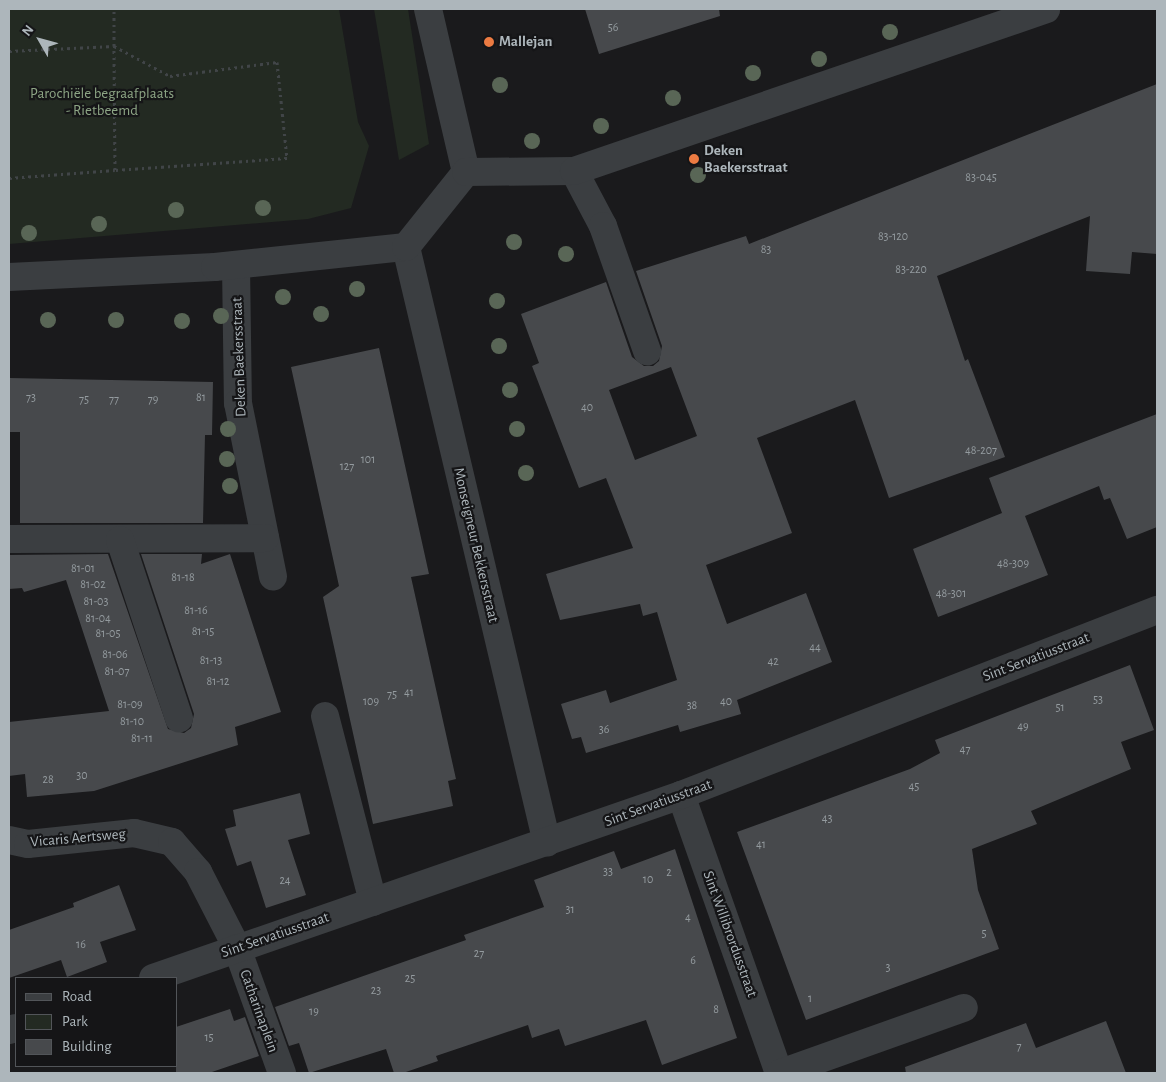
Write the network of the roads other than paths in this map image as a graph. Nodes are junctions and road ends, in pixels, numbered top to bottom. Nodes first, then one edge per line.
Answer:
1 (428, 9) edge
2 (1046, 9) edge
3 (574, 171) junction
4 (466, 172) junction
5 (406, 247) junction
6 (236, 265) junction
7 (9, 277) edge
8 (647, 351) dead end
9 (265, 538) junction
10 (9, 539) edge
11 (120, 540) junction
12 (274, 577) dead end
13 (1155, 619) edge
14 (325, 716) dead end
15 (179, 718) dead end
16 (681, 796) junction
17 (9, 840) edge
18 (547, 842) junction
19 (373, 902) junction
20 (237, 948) junction
21 (156, 977) edge
22 (964, 1008) dead end
23 (282, 1073) edge
24 (780, 1073) edge

1 - 4 street
2 - 3 street
3 - 4 street
3 - 8 street
4 - 5 street
5 - 6 street
5 - 18 street, Monseigneur Bekkersstraat
6 - 7 street
6 - 9 street, Deken Baekersstraat
9 - 11 street
9 - 12 street, Deken Baekersstraat
10 - 11 street
11 - 15 street
13 - 16 street, Sint Servatiusstraat
14 - 19 street
16 - 18 street, Sint Servatiusstraat
16 - 24 street, Sint Willibrordusstraat
17 - 20 street, Vicaris Aertsweg
18 - 19 street, Sint Servatiusstraat
19 - 20 street, Sint Servatiusstraat
20 - 21 street, Sint Servatiusstraat
20 - 23 street, Catharinaplein
22 - 24 street, Sint Willibrordusstraat

